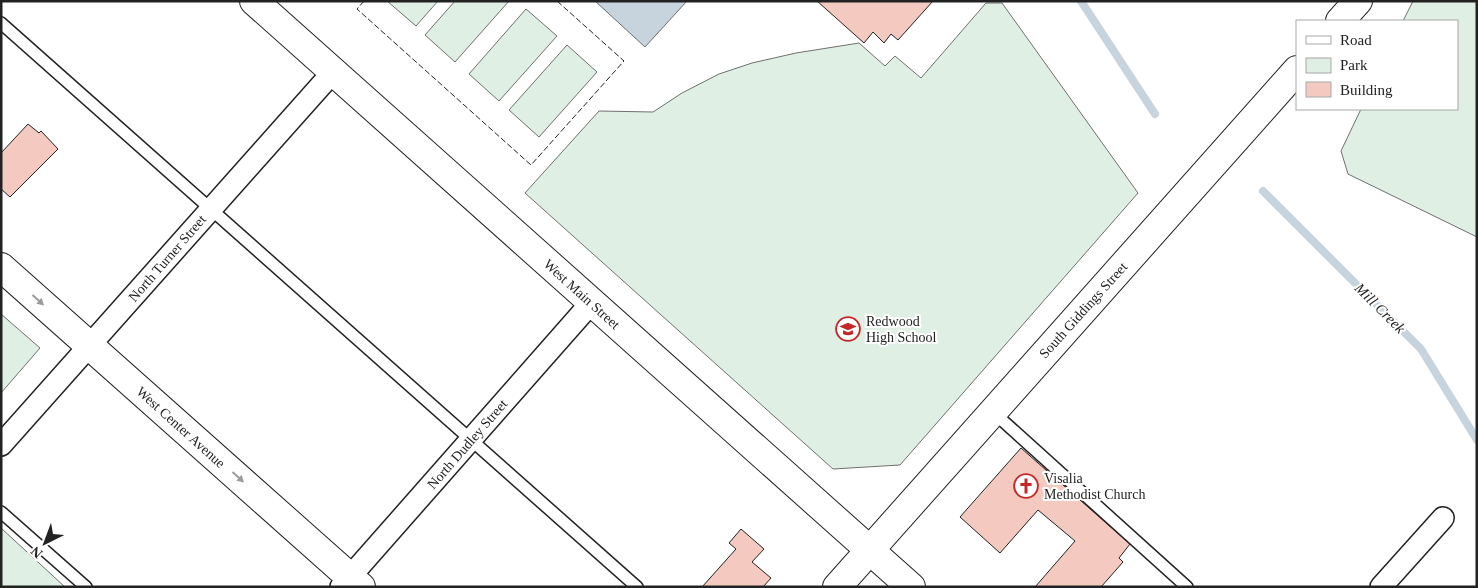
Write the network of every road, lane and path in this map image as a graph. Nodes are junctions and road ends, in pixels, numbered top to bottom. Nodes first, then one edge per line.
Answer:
1 (254, 1) edge
2 (1358, 1) edge
3 (1341, 20) edge
4 (1, 23) edge
5 (1296, 71) edge
6 (333, 72) junction
7 (211, 208) junction
8 (1, 267) edge
9 (592, 302) junction
10 (89, 346) junction
11 (992, 412) junction
12 (471, 440) junction
13 (1, 445) edge
14 (1, 512) edge
15 (1443, 518) dead end
16 (869, 550) junction
17 (351, 583) edge
18 (86, 587) edge
19 (637, 587) edge
20 (837, 587) edge
21 (910, 587) edge
22 (1187, 587) edge
23 (1382, 587) edge

1 - 6 street, West Main Street
2 - 3 street
4 - 7 lane
5 - 11 street, South Giddings Street
6 - 7 street, North Turner Street
6 - 9 street, West Main Street
7 - 10 street, North Turner Street
7 - 12 lane
8 -> 10 street, West Center Avenue
9 - 12 street, North Dudley Street
9 - 16 street, West Main Street
10 - 13 street, North Turner Street
10 -> 17 street, West Center Avenue
11 - 16 street, South Giddings Street
11 - 22 lane
12 - 17 street, North Dudley Street
12 - 19 lane
14 - 18 lane
15 - 23 street
16 - 20 street, South Giddings Street
16 - 21 street, West Main Street

